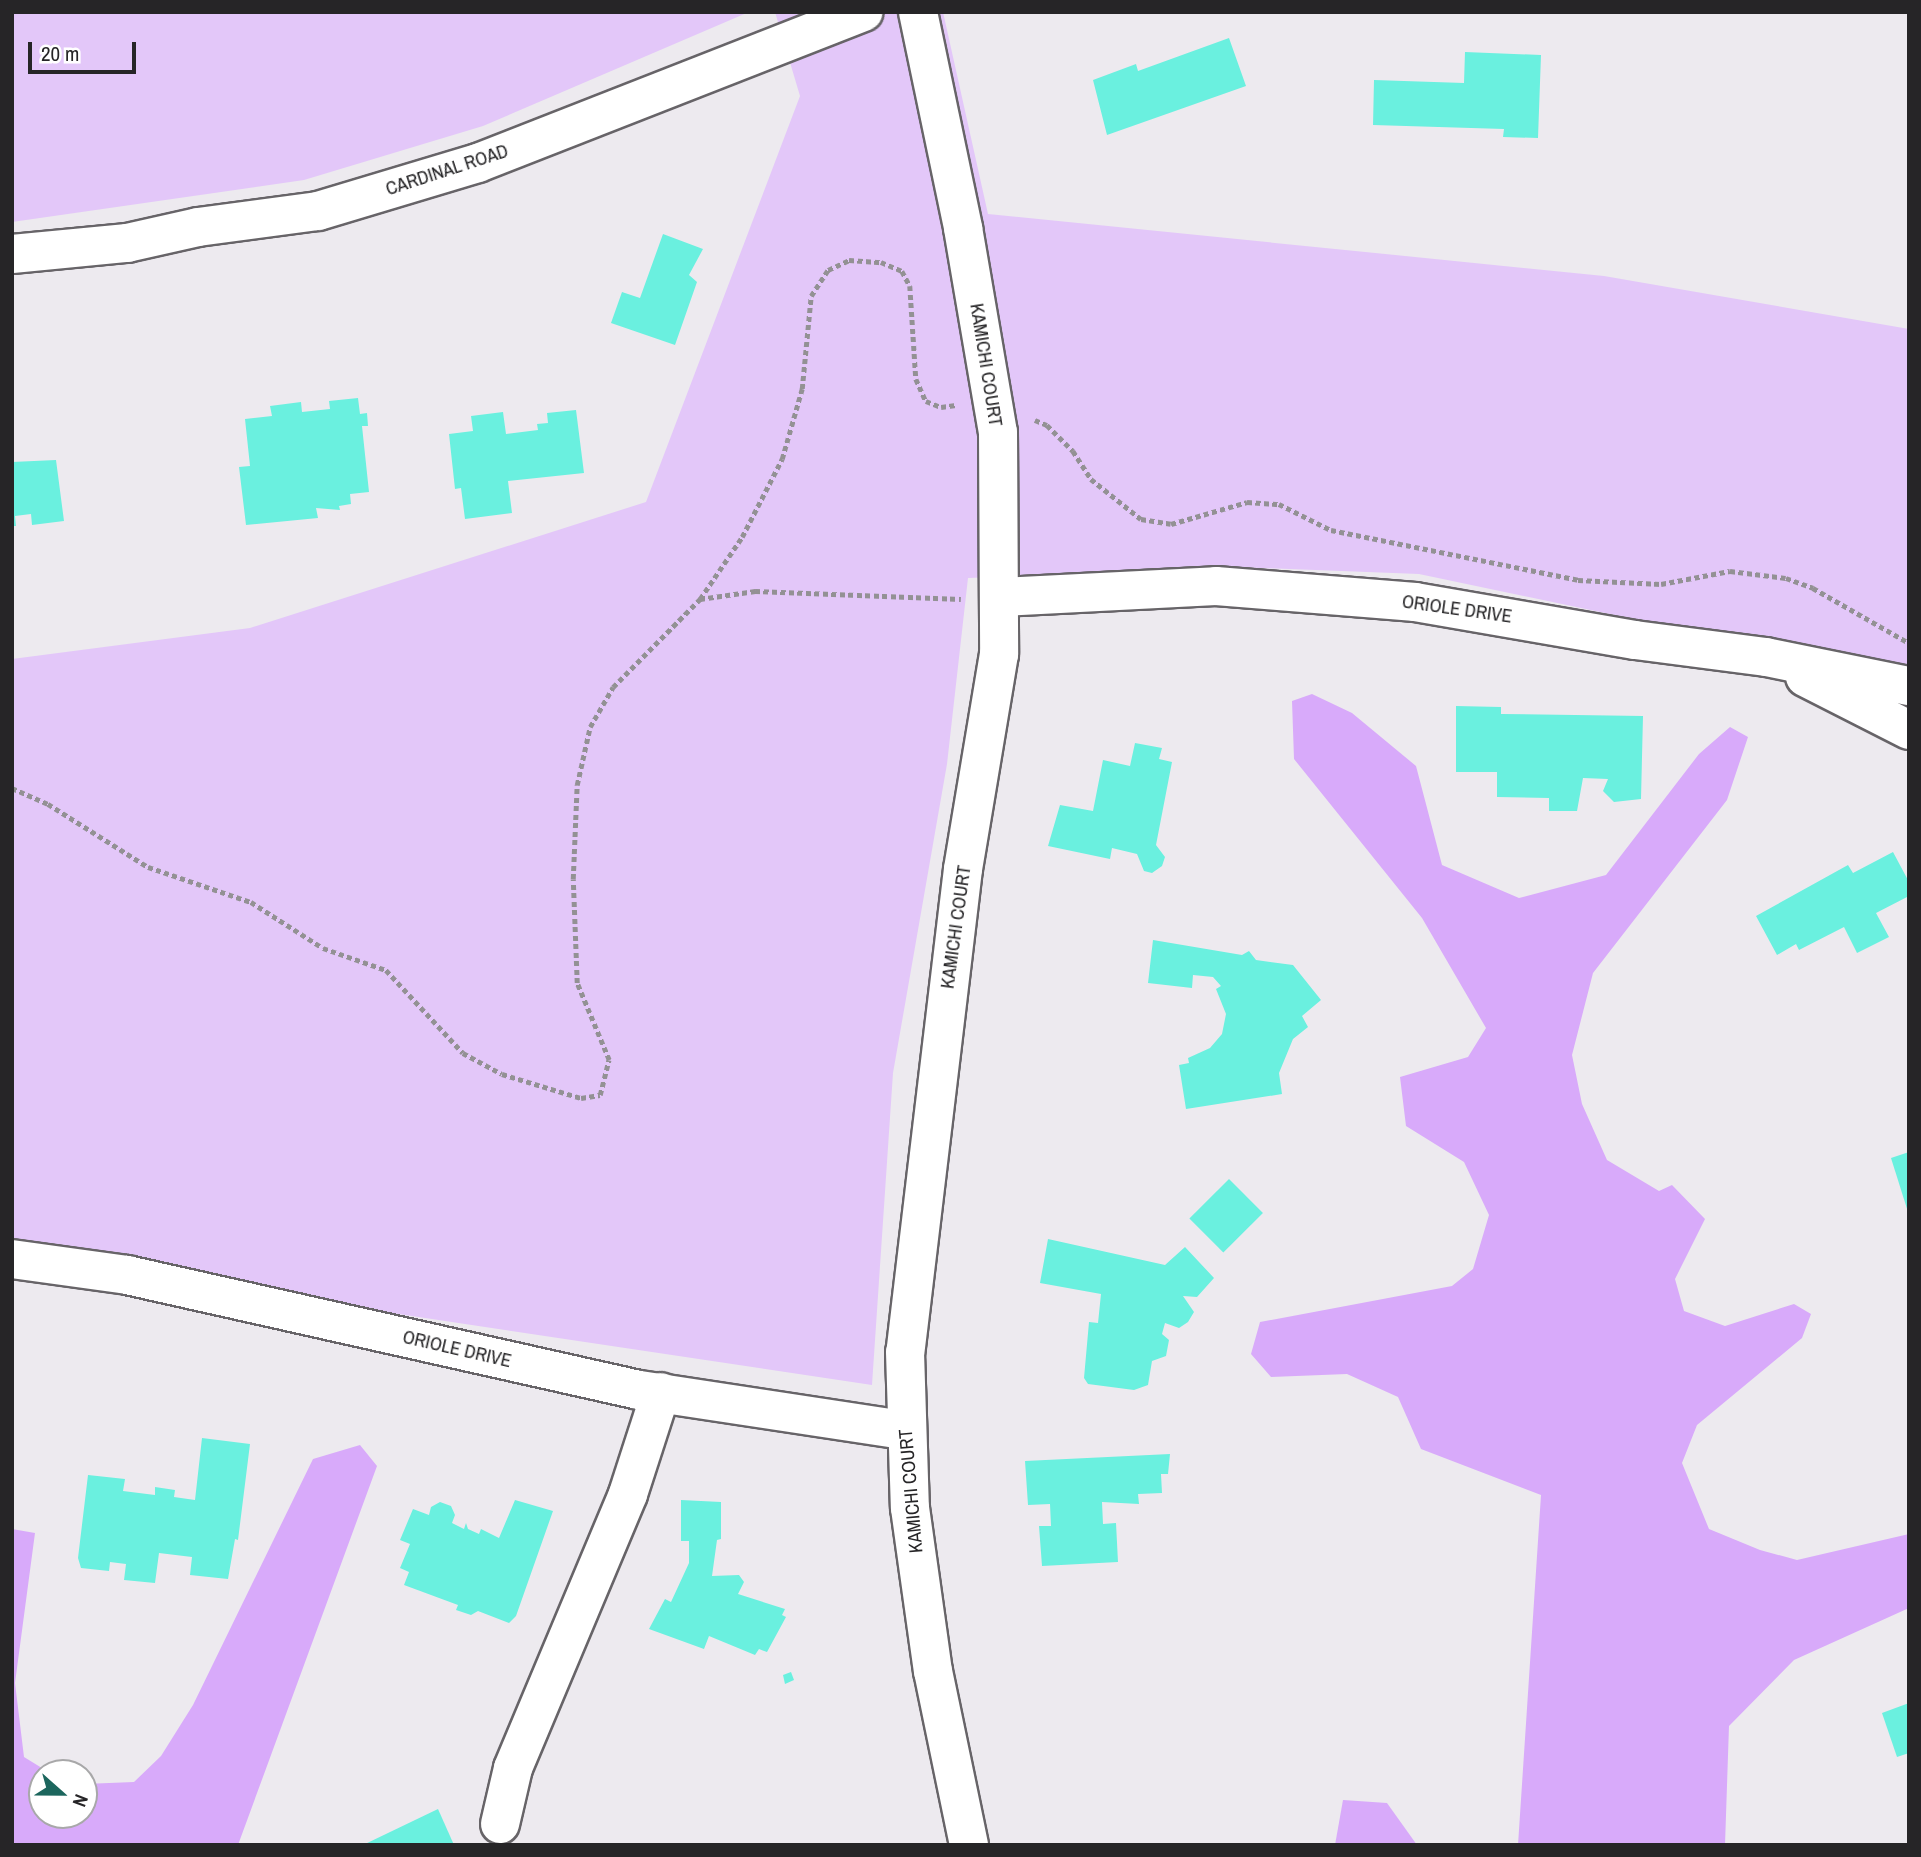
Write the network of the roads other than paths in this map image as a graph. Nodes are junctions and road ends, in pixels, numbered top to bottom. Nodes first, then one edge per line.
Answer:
1 (863, 12) edge
2 (918, 12) edge
3 (12, 254) edge
4 (1001, 597) junction
5 (1766, 657) junction
6 (1909, 686) edge
7 (1909, 730) edge
8 (12, 1259) edge
9 (661, 1392) junction
10 (904, 1430) junction
11 (500, 1824) dead end
12 (969, 1845) edge

1 - 3 street, CARDINAL ROAD
2 - 4 street, KAMICHI COURT
4 - 5 street, ORIOLE DRIVE
4 - 10 street, KAMICHI COURT
5 - 6 street, ORIOLE DRIVE
5 - 7 street
8 - 9 street, ORIOLE DRIVE
9 - 10 street, ORIOLE DRIVE
9 - 11 street
10 - 12 street, KAMICHI COURT

